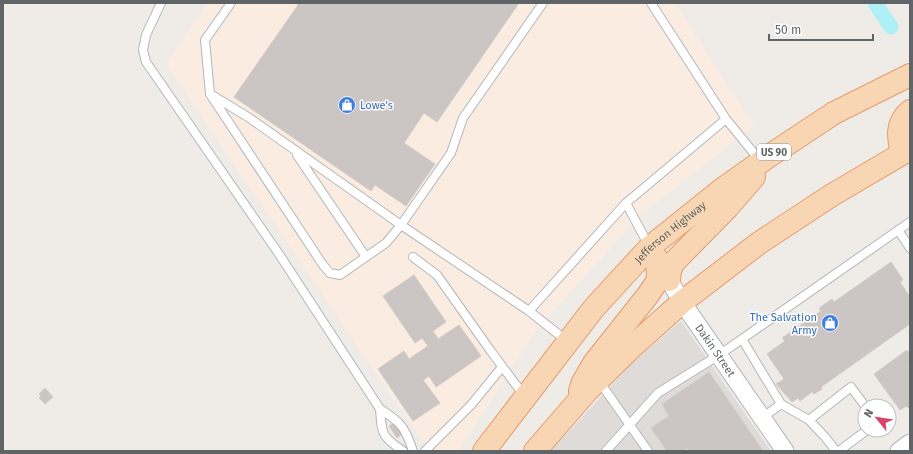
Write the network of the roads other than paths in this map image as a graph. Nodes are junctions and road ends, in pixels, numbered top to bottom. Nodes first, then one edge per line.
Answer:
1 (161, 3) edge
2 (230, 3) edge
3 (543, 3) edge
4 (651, 3) edge
5 (910, 75) edge
6 (210, 94) junction
7 (910, 111) edge
8 (726, 119) junction
9 (294, 150) junction
10 (907, 156) edge
11 (761, 162) junction
12 (626, 203) junction
13 (910, 222) edge
14 (401, 225) junction
15 (898, 230) junction
16 (910, 248) edge
17 (654, 253) junction
18 (366, 257) junction
19 (413, 258) dead end
20 (669, 280) junction
21 (682, 302) junction
22 (529, 311) junction
23 (742, 339) junction
24 (568, 342) junction
25 (719, 355) junction
26 (502, 367) junction
27 (598, 380) junction
28 (525, 397) junction
29 (859, 398) edge
30 (576, 404) junction
31 (781, 404) junction
32 (380, 409) junction
33 (762, 418) junction
34 (809, 420) junction
35 (629, 424) junction
36 (857, 438) edge
37 (403, 451) edge
38 (413, 451) edge
39 (424, 451) edge
40 (484, 451) edge
41 (535, 451) edge
42 (606, 451) edge
43 (648, 451) edge
44 (785, 451) edge
45 (836, 451) edge
46 (839, 451) edge

1 - 32 lane
2 - 6 lane
3 - 14 lane
4 - 8 lane
5 - 11 main road, Jefferson Highway / US 90
6 - 9 lane
6 - 18 lane
7 - 10 main road
8 - 11 lane
8 - 12 lane
9 - 14 lane
9 - 18 lane
10 - 21 main road
11 - 17 main road, Jefferson Highway / US 90
11 - 20 main road
12 - 17 lane
12 - 22 lane
13 - 15 lane
14 - 18 lane
14 - 22 lane
15 - 16 lane
15 - 23 lane
17 - 20 street, Dakin Street
17 - 24 main road, Jefferson Highway / US 90
17 - 30 main road
19 - 26 lane
20 - 21 street, Dakin Street
21 - 25 street, Dakin Street
21 - 27 main road
22 - 24 lane
23 - 25 lane
23 - 31 lane
24 - 28 main road, Jefferson Highway / US 90
25 - 33 street, Dakin Street
25 - 35 lane
26 - 28 lane
26 - 39 lane
27 - 30 main road
27 - 35 lane
28 - 40 main road, Jefferson Highway / US 90
29 - 34 lane
30 - 41 main road
31 - 33 lane
31 - 34 lane
32 - 37 lane
32 - 38 lane
33 - 44 street, Dakin Street
34 - 45 lane
35 - 42 lane
35 - 43 lane
36 - 46 lane

